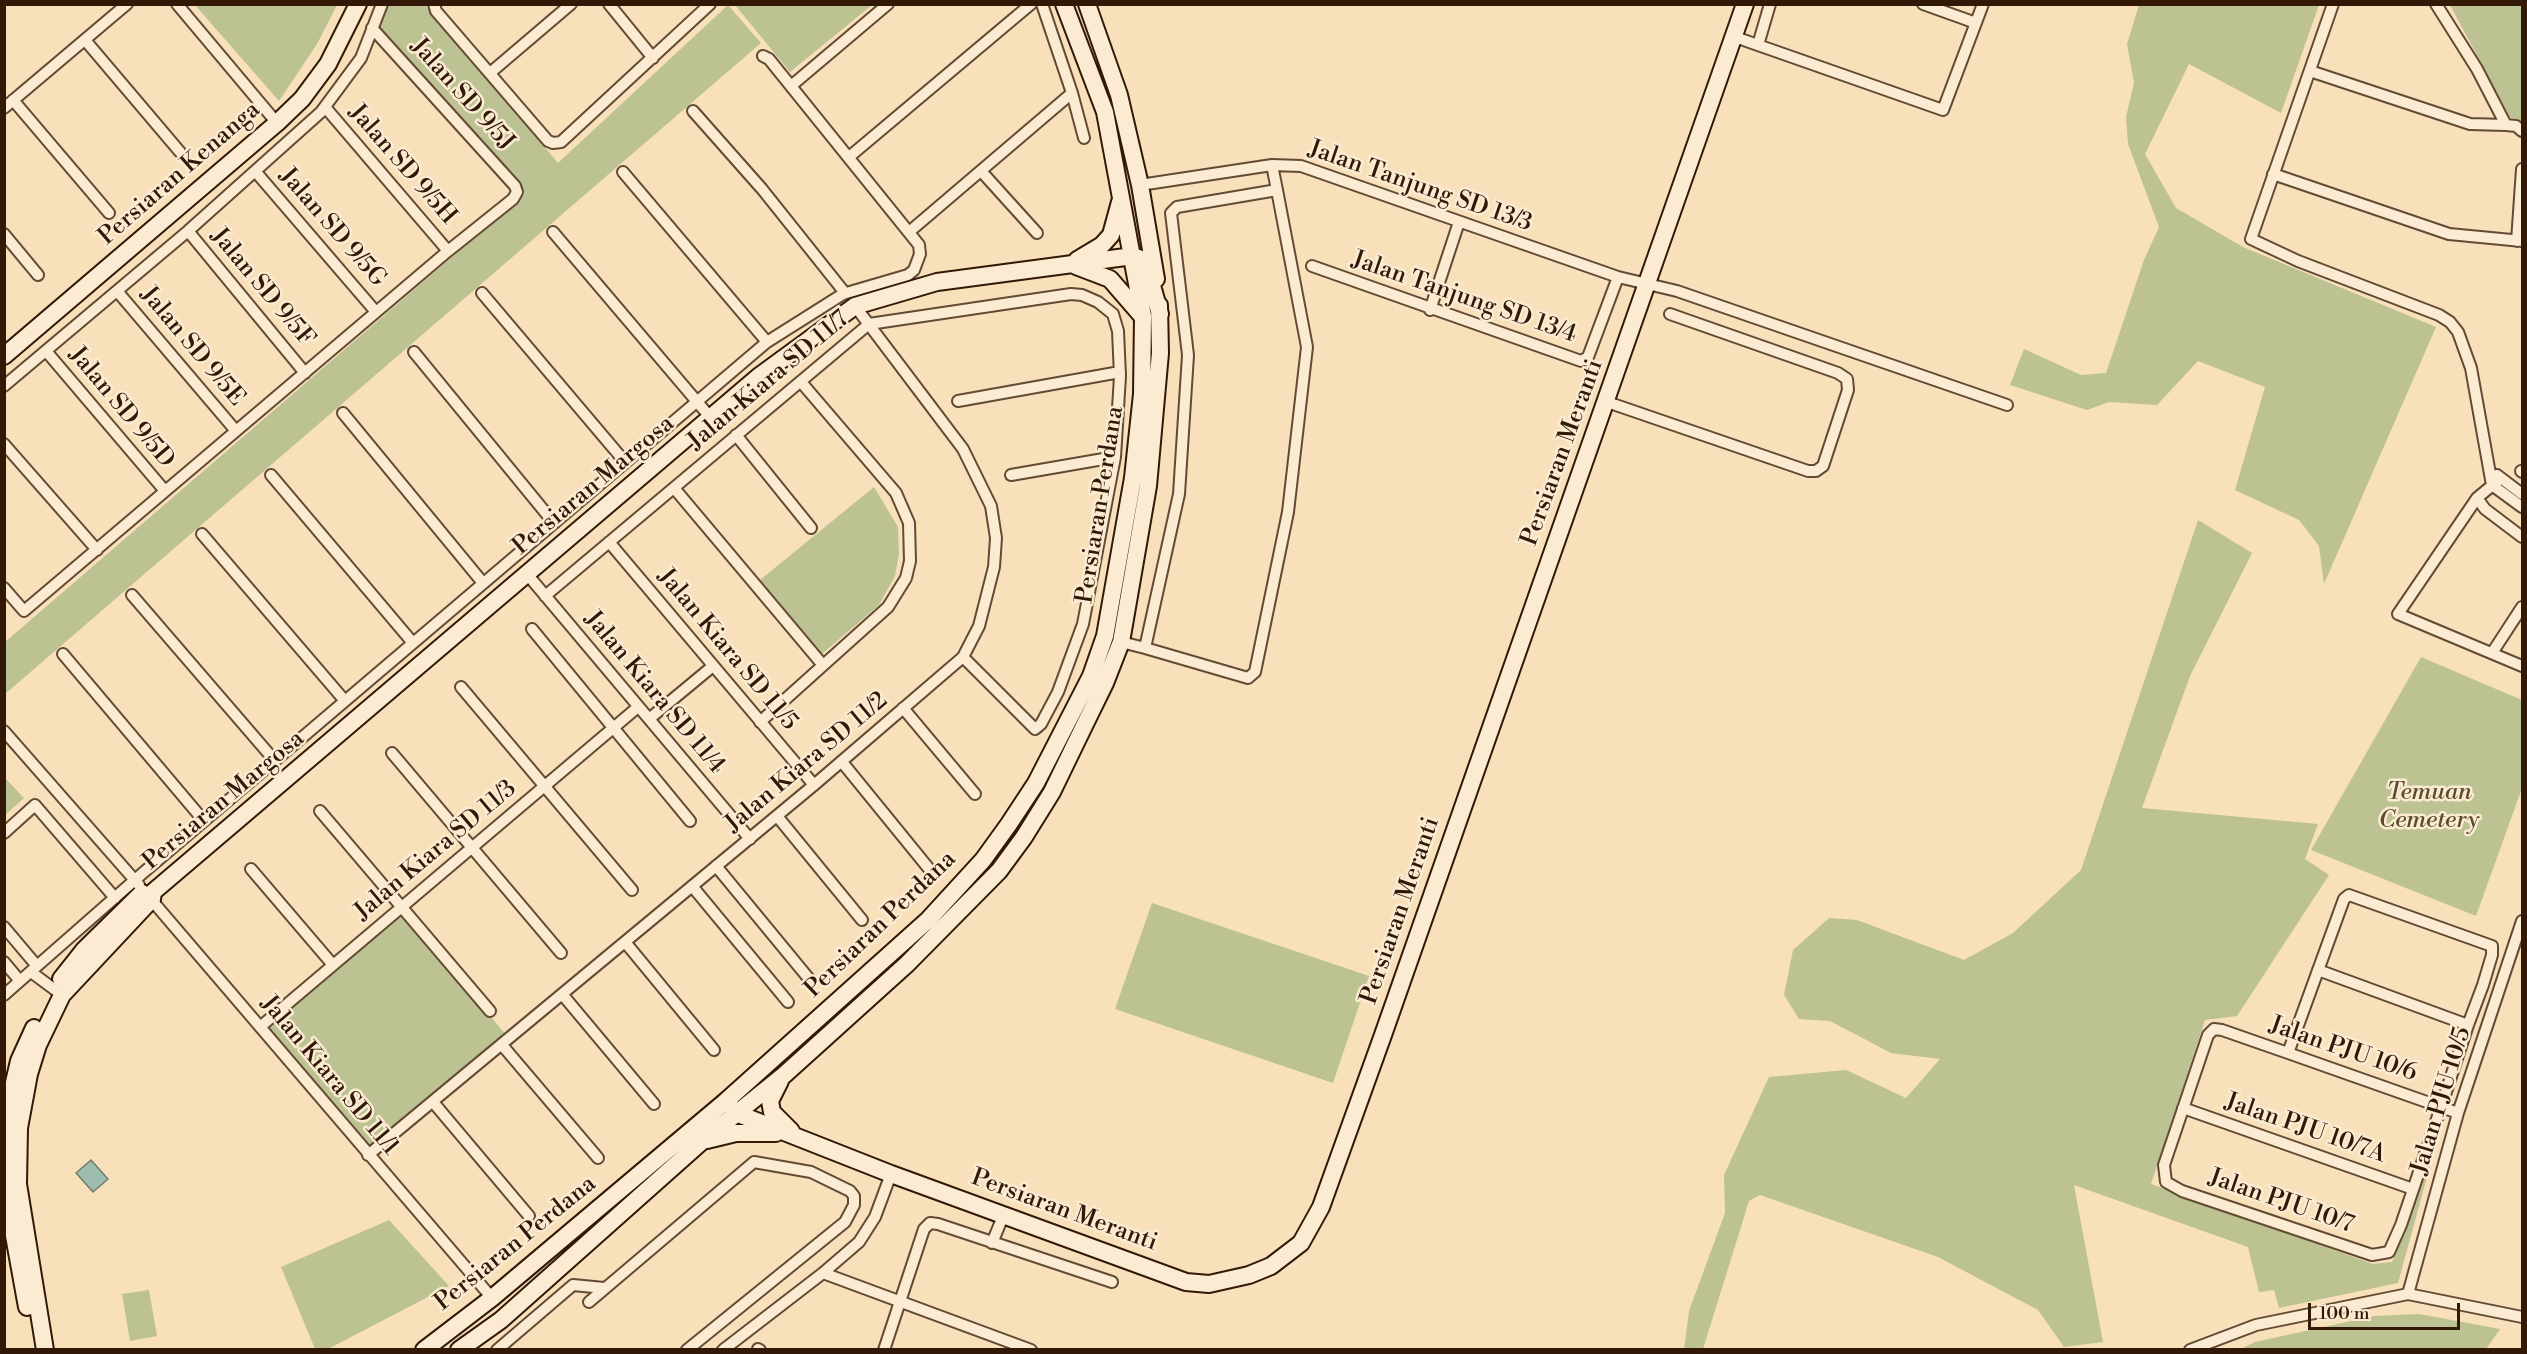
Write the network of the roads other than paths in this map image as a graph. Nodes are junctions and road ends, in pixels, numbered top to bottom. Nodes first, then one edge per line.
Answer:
1 (127, 4) edge
2 (177, 4) edge
3 (358, 4) edge
4 (381, 4) edge
5 (434, 4) edge
6 (571, 4) edge
7 (609, 4) edge
8 (710, 4) edge
9 (888, 4) edge
10 (1031, 4) edge
11 (1042, 4) edge
12 (1064, 4) edge
13 (1087, 4) edge
14 (1745, 4) edge
15 (1770, 4) edge
16 (1923, 4) edge
17 (1983, 4) edge
18 (2333, 4) edge
19 (2436, 4) edge
20 (1976, 23) junction
21 (372, 28) junction
22 (1735, 37) junction
23 (85, 40) junction
24 (1758, 45) junction
25 (763, 56) dead end
26 (653, 58) junction
27 (2310, 71) junction
28 (490, 73) junction
29 (791, 86) junction
30 (1072, 93) junction
31 (14, 100) junction
32 (325, 107) junction
33 (4, 108) edge
34 (693, 111) dead end
35 (277, 123) junction
36 (2506, 125) junction
37 (2523, 131) edge
38 (1084, 138) dead end
39 (180, 152) dead end
40 (849, 157) junction
41 (1272, 165) junction
42 (2523, 169) edge
43 (255, 171) junction
44 (981, 171) junction
45 (623, 172) dead end
46 (2273, 174) junction
47 (1277, 190) junction
48 (1141, 191) junction
49 (1122, 196) junction
50 (109, 213) dead end
51 (1459, 222) junction
52 (188, 231) junction
53 (553, 232) dead end
54 (909, 232) junction
55 (1037, 233) dead end
56 (4, 234) edge
57 (2520, 241) edge
58 (448, 250) junction
59 (1133, 256) junction
60 (1070, 265) junction
61 (1312, 267) dead end
62 (38, 275) dead end
63 (1618, 277) junction
64 (1647, 284) junction
65 (117, 291) junction
66 (482, 293) dead end
67 (850, 300) junction
68 (1430, 310) junction
69 (376, 312) junction
70 (1160, 314) junction
71 (1670, 315) dead end
72 (1143, 316) junction
73 (869, 324) junction
74 (766, 342) junction
75 (46, 351) junction
76 (414, 352) dead end
77 (4, 356) edge
78 (1120, 372) junction
79 (305, 373) junction
80 (801, 382) junction
81 (4, 386) edge
82 (958, 401) dead end
83 (697, 402) junction
84 (1607, 402) junction
85 (2007, 405) dead end
86 (343, 414) dead end
87 (710, 417) junction
88 (236, 431) junction
89 (736, 435) junction
90 (4, 444) edge
91 (1115, 457) junction
92 (625, 462) junction
93 (271, 475) dead end
94 (1011, 475) dead end
95 (2496, 482) junction
96 (674, 488) junction
97 (165, 491) junction
98 (2523, 494) edge
99 (2477, 498) junction
100 (2523, 507) edge
101 (554, 523) junction
102 (811, 528) dead end
103 (202, 534) dead end
104 (2523, 537) edge
105 (609, 542) junction
106 (97, 550) junction
107 (527, 574) junction
108 (483, 583) junction
109 (4, 588) edge
110 (132, 595) dead end
111 (545, 596) junction
112 (2523, 607) edge
113 (532, 629) dead end
114 (1121, 642) junction
115 (413, 643) junction
116 (1145, 648) junction
117 (2492, 653) junction
118 (63, 654) dead end
119 (963, 657) junction
120 (822, 664) junction
121 (713, 666) junction
122 (2523, 666) edge
123 (461, 687) dead end
124 (345, 701) junction
125 (638, 706) junction
126 (903, 708) junction
127 (649, 719) junction
128 (760, 722) junction
129 (613, 728) junction
130 (4, 731) edge
131 (392, 753) dead end
132 (275, 761) junction
133 (842, 762) junction
134 (814, 785) junction
135 (544, 786) junction
136 (975, 794) dead end
137 (320, 811) dead end
138 (777, 816) junction
139 (690, 820) dead end
140 (204, 821) junction
141 (4, 833) edge
142 (750, 838) junction
143 (471, 848) junction
144 (716, 866) junction
145 (250, 869) dead end
146 (930, 870) dead end
147 (692, 886) junction
148 (632, 890) dead end
149 (146, 891) junction
150 (115, 898) junction
151 (402, 907) junction
152 (862, 920) dead end
153 (2523, 921) edge
154 (4, 927) edge
155 (625, 942) junction
156 (561, 953) dead end
157 (4, 962) edge
158 (333, 965) junction
159 (34, 969) junction
160 (2318, 970) junction
161 (810, 980) dead end
162 (20, 981) junction
163 (58, 992) junction
164 (562, 994) junction
165 (4, 995) edge
166 (788, 1002) dead end
167 (490, 1011) dead end
168 (2468, 1024) junction
169 (260, 1027) junction
170 (502, 1045) junction
171 (714, 1050) dead end
172 (2289, 1053) junction
173 (784, 1075) junction
174 (433, 1102) junction
175 (654, 1104) dead end
176 (731, 1107) junction
177 (2441, 1107) junction
178 (2183, 1108) junction
179 (2458, 1113) junction
180 (798, 1136) junction
181 (700, 1143) junction
182 (368, 1155) junction
183 (598, 1158) dead end
184 (891, 1174) junction
185 (9, 1185) edge
186 (2413, 1189) junction
187 (1004, 1214) junction
188 (529, 1216) dead end
189 (993, 1243) junction
190 (823, 1273) junction
191 (1112, 1282) dead end
192 (604, 1288) junction
193 (2408, 1294) junction
194 (492, 1298) junction
195 (589, 1302) dead end
196 (900, 1302) junction
197 (2523, 1317) edge
198 (718, 1324) junction
199 (734, 1339) junction
200 (34, 1350) edge
201 (45, 1350) edge
202 (424, 1350) edge
203 (459, 1350) edge
204 (497, 1350) edge
205 (687, 1350) edge
206 (723, 1350) edge
207 (884, 1350) edge
208 (1030, 1350) edge
209 (2190, 1350) edge

1 - 23 street
2 - 35 street
3 - 35 street, Persiaran Kenanga
4 - 21 street
5 - 28 street
6 - 28 street
7 - 26 street
8 - 26 street
9 - 29 street
10 - 40 street
11 - 30 street
12 - 49 street, Persiaran Perdana
13 - 48 street, Persiaran Perdana
14 - 22 street, Persiaran Meranti
15 - 24 street
16 - 20 street
17 - 20 street
18 - 27 street
19 - 36 street
20 - 24 street
21 - 32 street
21 - 58 street, Jalan SD 9/5J
22 - 24 street
22 - 64 street, Persiaran Meranti
23 - 31 street
23 - 39 street
25 - 29 street
26 - 28 street
27 - 36 street
27 - 46 street
29 - 40 street
30 - 38 street
30 - 44 street
31 - 33 street
31 - 50 street
32 - 43 street
32 - 58 street, Jalan SD 9/5H
34 - 67 street, Jalan Kiara SD 11/2
35 - 77 street, Persiaran Kenanga
36 - 37 street
40 - 54 street
41 - 47 street
41 - 48 street, Jalan Tanjung SD 13/3
41 - 51 street, Jalan Tanjung SD 13/3
42 - 57 street
43 - 52 street
43 - 69 street, Jalan SD 9/5G
44 - 54 street
44 - 55 street
45 - 74 street
46 - 57 street
46 - 95 street
47 - 116 street
47 - 116 street
48 - 59 street
48 - 70 street, Persiaran Perdana
49 - 59 street, Persiaran Perdana
49 - 60 street
51 - 63 street, Jalan Tanjung SD 13/3
51 - 68 street
52 - 65 street
52 - 79 street, Jalan SD 9/5F
53 - 83 street
54 - 67 street
56 - 62 street
58 - 69 street
59 - 60 street, Persiaran Margosa
59 - 70 street
59 - 72 street, Persiaran Perdana
60 - 67 street, Persiaran Margosa
60 - 72 street
61 - 68 street, Jalan Tanjung SD 13/4
63 - 64 street, Jalan Tanjung SD 13/3
63 - 68 street, Jalan Tanjung SD 13/4
64 - 84 street, Persiaran Meranti
64 - 85 street, Jalan Tanjung SD 13/3
65 - 75 street
65 - 88 street, Jalan SD 9/5E
66 - 92 street
67 - 73 street, Jalan Kiara SD 11/2
67 - 74 street
67 - 87 street, Persiaran Margosa
69 - 79 street
70 - 114 street, Persiaran Perdana
71 - 84 street
72 - 176 street, Persiaran Perdana
73 - 78 street, Jalan Kiara SD 11/7
73 - 80 street, Jalan Kiara SD 11/7
73 - 119 street, Jalan Kiara SD 11/2
74 - 83 street
75 - 81 street
75 - 97 street, Jalan SD 9/5D
76 - 101 street
78 - 82 street
78 - 91 street
79 - 88 street
80 - 89 street, Jalan Kiara SD 11/7
80 - 120 street
83 - 87 street
83 - 92 street
84 - 187 street, Persiaran Meranti
86 - 108 street
87 - 107 street, Persiaran Margosa
88 - 97 street
89 - 96 street, Jalan Kiara SD 11/7
89 - 102 street
90 - 106 street
91 - 94 street
91 - 119 street
92 - 101 street
93 - 115 street
95 - 98 street
95 - 99 street
95 - 100 street
96 - 105 street, Jalan Kiara SD 11/7
96 - 120 street
97 - 106 street
99 - 104 street
99 - 117 street
101 - 108 street
103 - 124 street
105 - 111 street, Jalan Kiara SD 11/7
105 - 121 street, Jalan Kiara SD 11/5
106 - 109 street
107 - 111 street, Jalan Kiara SD 11/4
107 - 149 street, Persiaran Margosa
108 - 115 street
110 - 132 street
111 - 125 street, Jalan Kiara SD 11/4
112 - 117 street
113 - 129 street
114 - 116 street
114 - 173 street, Persiaran Perdana
115 - 124 street
117 - 122 street
118 - 140 street
119 - 126 street, Jalan Kiara SD 11/2
120 - 128 street
121 - 127 street
121 - 128 street, Jalan Kiara SD 11/5
123 - 135 street
124 - 132 street
125 - 127 street, Jalan Kiara SD 11/4
125 - 129 street, Jalan Kiara SD 11/3
126 - 133 street, Jalan Kiara SD 11/2
126 - 136 street
127 - 142 street, Jalan Kiara SD 11/4
128 - 134 street, Jalan Kiara SD 11/5
129 - 135 street, Jalan Kiara SD 11/3
129 - 139 street
130 - 149 street, Jalan Kiara SD 11/1
131 - 143 street
132 - 140 street
133 - 134 street, Jalan Kiara SD 11/2
133 - 146 street
134 - 138 street, Jalan Kiara SD 11/2
135 - 143 street, Jalan Kiara SD 11/3
135 - 148 street
137 - 151 street
138 - 142 street, Jalan Kiara SD 11/2
138 - 152 street
140 - 149 street
141 - 150 street
142 - 144 street, Jalan Kiara SD 11/2
143 - 151 street, Jalan Kiara SD 11/3
143 - 156 street
144 - 147 street, Jalan Kiara SD 11/2
144 - 161 street
145 - 158 street
147 - 155 street, Jalan Kiara SD 11/2
147 - 166 street
149 - 150 street
149 - 163 street, Persiaran Margosa
149 - 169 street, Jalan Kiara SD 11/1
150 - 159 street
151 - 158 street, Jalan Kiara SD 11/3
151 - 167 street
153 - 179 street, Jalan PJU 10/5
154 - 159 street
155 - 164 street, Jalan Kiara SD 11/2
155 - 171 street
157 - 162 street
158 - 169 street, Jalan Kiara SD 11/3
159 - 162 street
159 - 163 street
160 - 168 street
160 - 168 street
160 - 172 street
162 - 165 street
163 - 185 street, Persiaran Margosa
164 - 170 street, Jalan Kiara SD 11/2
164 - 175 street
168 - 177 street
169 - 182 street, Jalan Kiara SD 11/1
170 - 174 street, Jalan Kiara SD 11/2
170 - 183 street
172 - 177 street, Jalan PJU 10/6
172 - 178 street, Jalan PJU 10/6
173 - 176 street, Persiaran Perdana
173 - 180 street
174 - 182 street, Jalan Kiara SD 11/2
174 - 188 street
176 - 180 street, Persiaran Meranti
176 - 181 street, Persiaran Perdana
176 - 194 street, Persiaran Perdana
177 - 179 street, Jalan PJU 10/6
177 - 186 street
178 - 186 street, Jalan PJU 10/7A
178 - 186 street, Jalan PJU 10/7
179 - 193 street, Jalan PJU 10/5
180 - 181 street
180 - 184 street, Persiaran Meranti
181 - 203 street, Persiaran Perdana
182 - 194 street, Jalan Kiara SD 11/1
184 - 187 street, Persiaran Meranti
184 - 190 street
185 - 200 street, Persiaran Margosa
185 - 201 street, Persiaran Margosa
187 - 189 street
189 - 191 street
189 - 196 street
190 - 196 street
190 - 199 street
192 - 195 street
192 - 198 street
192 - 204 street
193 - 197 street
193 - 209 street
194 - 202 street, Persiaran Perdana
196 - 207 street
196 - 208 street
198 - 199 street
198 - 205 street
199 - 206 street

